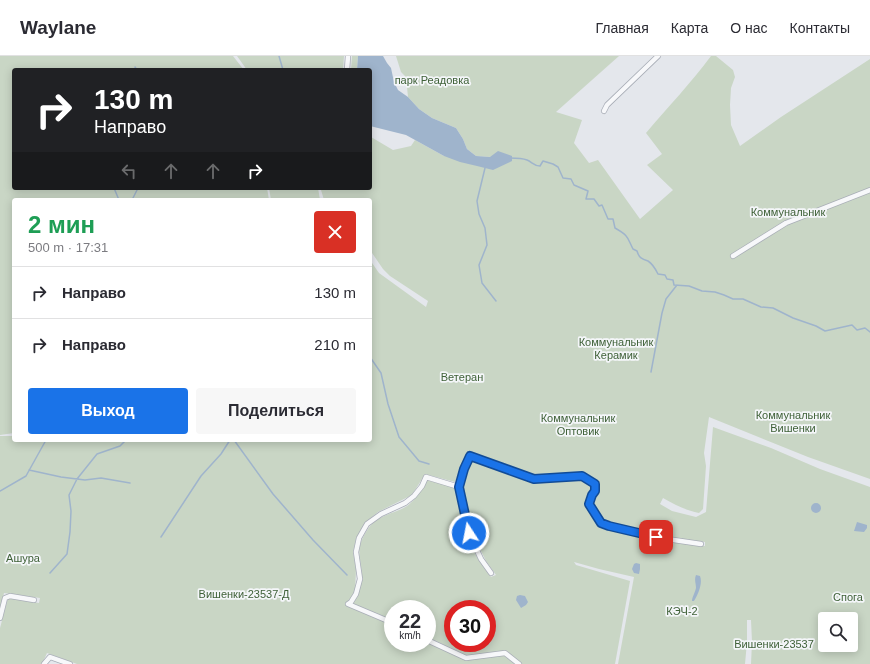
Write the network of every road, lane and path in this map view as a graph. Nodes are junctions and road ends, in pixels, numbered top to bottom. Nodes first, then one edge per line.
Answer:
1 (348, 56) edge
2 (658, 56) edge
3 (347, 68) edge
4 (604, 112) dead end
5 (870, 190) edge
6 (733, 256) dead end
7 (459, 487) junction
8 (701, 544) dead end
9 (491, 573) dead end
10 (34, 600) dead end
11 (0, 618) edge
12 (384, 619) edge
13 (436, 644) edge
14 (44, 664) edge
15 (70, 664) edge
16 (519, 664) edge

1 - 3 street
2 - 4 street
5 - 6 street
7 - 8 street
7 - 9 street
7 - 12 street
10 - 11 street
13 - 16 street
14 - 15 street

